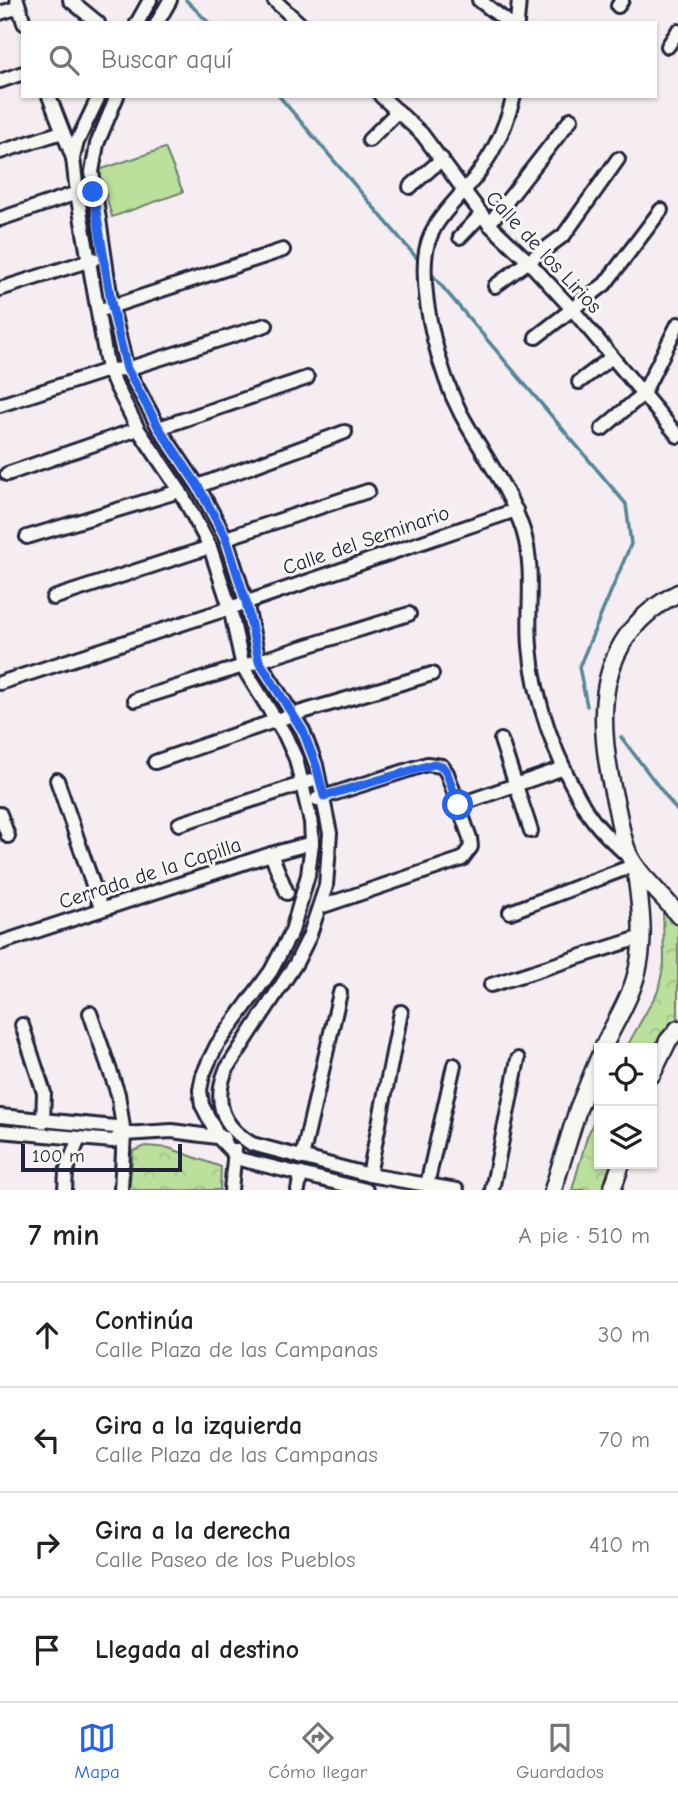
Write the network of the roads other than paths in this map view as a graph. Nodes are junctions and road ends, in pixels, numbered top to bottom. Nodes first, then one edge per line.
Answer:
1 (70, 0) edge
2 (170, 0) edge
3 (274, 0) edge
4 (479, 0) edge
5 (519, 0) edge
6 (18, 3) edge
7 (147, 5) edge
8 (0, 13) edge
9 (23, 21) edge
10 (96, 21) edge
11 (138, 21) edge
12 (158, 21) edge
13 (297, 21) edge
14 (514, 21) edge
15 (516, 21) edge
16 (678, 31) edge
17 (668, 46) dead end
18 (21, 74) edge
19 (0, 81) edge
20 (49, 98) edge
21 (98, 98) edge
22 (116, 98) edge
23 (383, 98) edge
24 (512, 98) edge
25 (398, 111) junction
26 (571, 119) dead end
27 (62, 132) junction
28 (369, 140) dead end
29 (0, 152) edge
30 (73, 158) junction
31 (442, 159) junction
32 (618, 159) dead end
33 (410, 187) dead end
34 (464, 191) junction
35 (77, 192) junction
36 (661, 210) dead end
37 (0, 219) edge
38 (485, 219) junction
39 (460, 237) dead end
40 (283, 250) dead end
41 (105, 257) junction
42 (88, 261) junction
43 (528, 261) junction
44 (495, 286) dead end
45 (0, 289) edge
46 (112, 307) junction
47 (573, 310) junction
48 (98, 312) junction
49 (678, 324) edge
50 (266, 325) dead end
51 (536, 337) dead end
52 (612, 357) junction
53 (127, 369) junction
54 (108, 370) junction
55 (307, 378) dead end
56 (579, 382) dead end
57 (643, 394) junction
58 (0, 405) edge
59 (159, 428) junction
60 (138, 429) junction
61 (602, 429) dead end
62 (345, 432) dead end
63 (678, 436) edge
64 (8, 474) dead end
65 (198, 486) junction
66 (180, 491) junction
67 (368, 491) dead end
68 (516, 510) junction
69 (27, 537) dead end
70 (226, 538) junction
71 (210, 547) junction
72 (678, 593) edge
73 (53, 598) dead end
74 (246, 602) junction
75 (230, 608) junction
76 (409, 614) dead end
77 (259, 661) junction
78 (243, 667) junction
79 (432, 674) dead end
80 (0, 683) edge
81 (135, 700) dead end
82 (292, 715) junction
83 (275, 721) junction
84 (501, 740) dead end
85 (155, 762) dead end
86 (564, 768) junction
87 (319, 778) junction
88 (57, 779) dead end
89 (303, 783) junction
90 (516, 785) junction
91 (324, 796) junction
92 (307, 803) junction
93 (458, 805) junction
94 (0, 814) edge
95 (178, 824) dead end
96 (531, 831) dead end
97 (8, 836) dead end
98 (312, 844) junction
99 (271, 854) junction
100 (632, 861) junction
101 (287, 893) dead end
102 (320, 907) junction
103 (101, 908) junction
104 (510, 912) dead end
105 (678, 915) edge
106 (642, 937) junction
107 (0, 943) edge
108 (491, 985) dead end
109 (340, 993) dead end
110 (401, 1012) dead end
111 (90, 1013) dead end
112 (22, 1025) dead end
113 (678, 1029) edge
114 (605, 1043) edge
115 (518, 1059) dead end
116 (657, 1064) edge
117 (454, 1065) dead end
118 (594, 1070) edge
119 (0, 1116) edge
120 (43, 1122) junction
121 (0, 1131) edge
122 (124, 1134) junction
123 (237, 1135) junction
124 (79, 1138) junction
125 (219, 1138) junction
126 (235, 1154) junction
127 (302, 1158) junction
128 (619, 1169) edge
129 (302, 1174) junction
130 (369, 1174) junction
131 (427, 1185) junction
132 (65, 1190) edge
133 (121, 1190) edge
134 (231, 1190) edge
135 (298, 1190) edge
136 (366, 1190) edge
137 (457, 1190) edge
138 (492, 1190) edge
139 (553, 1190) edge
140 (612, 1190) edge

1 - 10 street
2 - 12 street
3 - 13 street
4 - 14 street
5 - 15 street
6 - 8 street
6 - 9 street
7 - 11 street
7 - 12 street
16 - 17 street
18 - 19 street
20 - 27 street
21 - 30 street
22 - 41 street
23 - 25 street, Calle de los Lirios
24 - 34 street
25 - 28 street
25 - 31 street, Calle de los Lirios
26 - 38 street
27 - 29 street
27 - 30 street
30 - 35 street
31 - 33 street
31 - 34 street, Calle de los Lirios
32 - 43 street
34 - 38 street, Calle de los Lirios
34 - 68 street
35 - 37 street
35 - 42 street
36 - 47 street
38 - 39 street
38 - 43 street, Calle de los Lirios
40 - 46 street
41 - 42 street
41 - 46 street
42 - 45 street
42 - 48 street
43 - 44 street
43 - 47 street, Calle de los Lirios
46 - 48 street
46 - 53 street
47 - 51 street
47 - 52 street, Calle de los Lirios
48 - 54 street
49 - 57 street
50 - 53 street
52 - 56 street
52 - 57 street, Calle de los Lirios
53 - 54 street
53 - 59 street
54 - 58 street
54 - 60 street
55 - 59 street
57 - 61 street
57 - 63 street, Calle de los Lirios
59 - 65 street
60 - 64 street
60 - 66 street
62 - 65 street
65 - 70 street
66 - 69 street
66 - 71 street
67 - 70 street
68 - 74 street, Calle del Seminario
68 - 86 street
70 - 74 street
71 - 73 street
71 - 75 street
72 - 100 street
74 - 75 street, Calle del Seminario
74 - 77 street
75 - 78 street
75 - 80 street, Calle del Seminario
76 - 77 street
77 - 78 street
77 - 82 street
78 - 81 street
78 - 83 street
79 - 82 street
82 - 83 street
82 - 87 street
83 - 85 street
83 - 89 street
84 - 90 street
86 - 90 street
86 - 100 street
87 - 89 street
87 - 91 street
88 - 103 street
89 - 92 street
89 - 95 street
90 - 93 street
90 - 96 street
91 - 92 street
91 - 93 street
91 - 102 street
92 - 98 street
93 - 102 street
94 - 97 street
98 - 99 street, Cerrada de la Capilla
98 - 125 street
99 - 101 street
99 - 103 street, Cerrada de la Capilla
100 - 104 street
100 - 105 street
100 - 106 street
102 - 123 street
103 - 107 street, Cerrada de la Capilla
106 - 108 street
106 - 114 street
109 - 127 street
110 - 130 street
111 - 122 street
112 - 120 street
113 - 116 street
115 - 138 street
117 - 131 street
118 - 139 street
119 - 120 street
120 - 122 street
121 - 124 street
122 - 124 street
122 - 125 street
122 - 133 street
123 - 125 street
123 - 126 street
123 - 127 street
124 - 132 street
125 - 126 street
126 - 129 street
126 - 134 street
127 - 130 street
128 - 140 street
129 - 135 street
129 - 136 street
130 - 131 street
131 - 137 street

